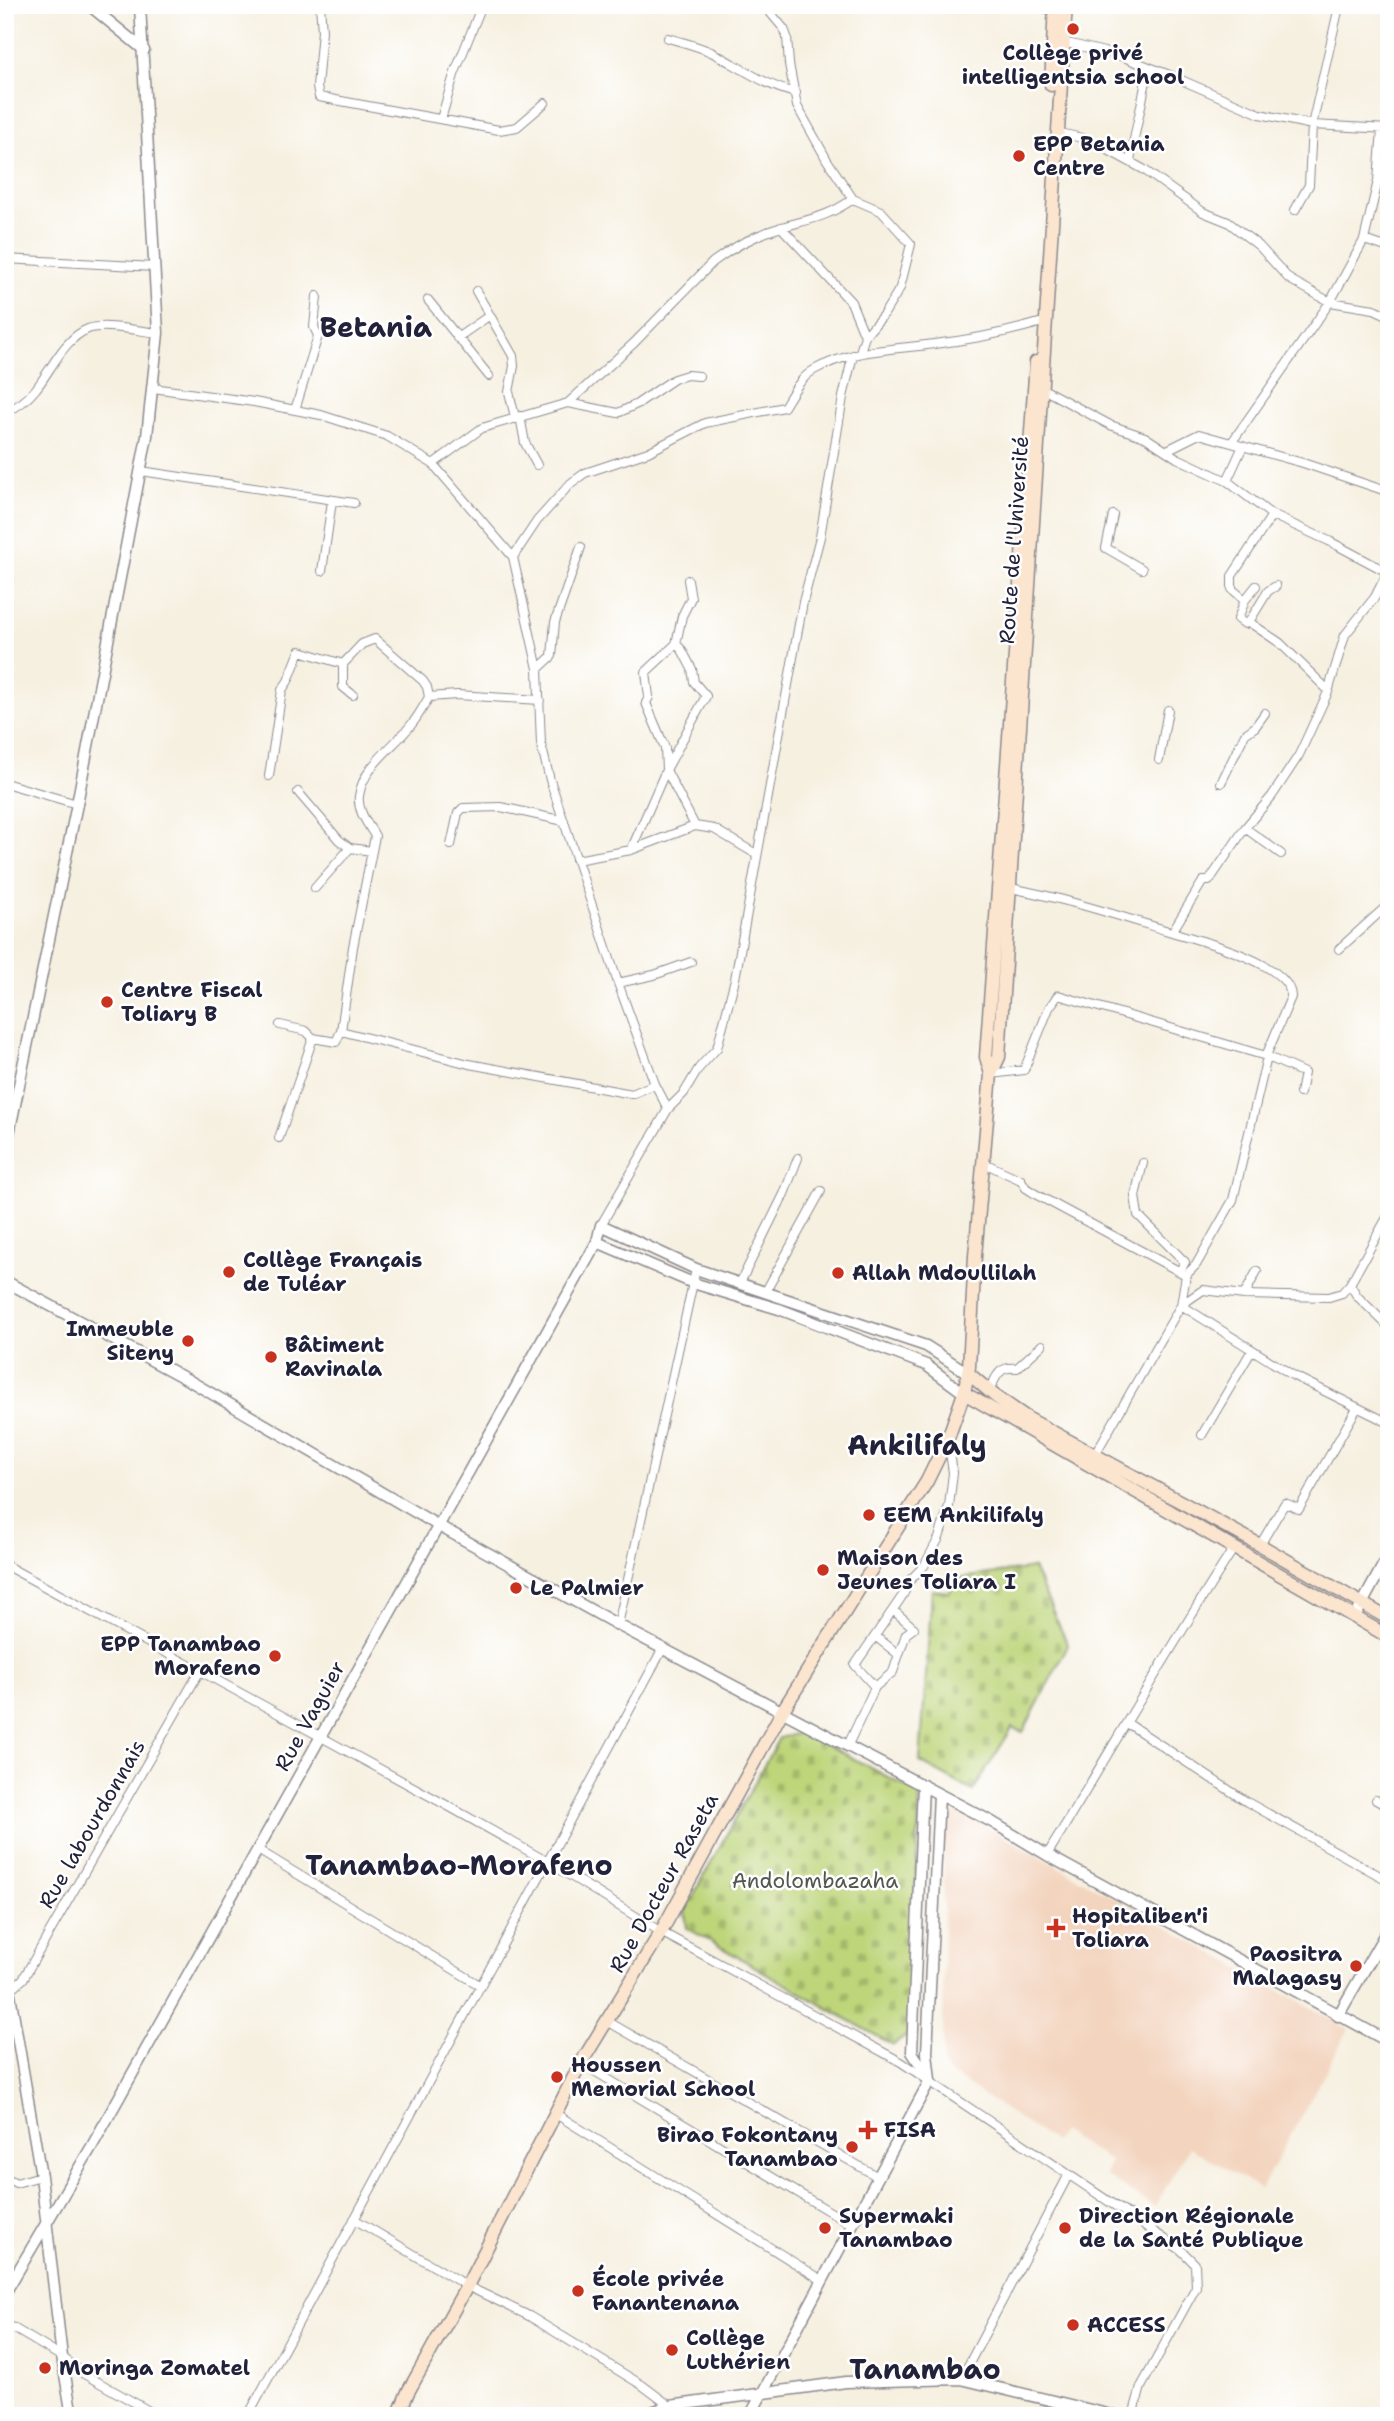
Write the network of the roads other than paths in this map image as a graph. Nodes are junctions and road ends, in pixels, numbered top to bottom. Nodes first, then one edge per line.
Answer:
1 (89, 5) edge
2 (140, 5) edge
3 (320, 5) edge
4 (481, 5) edge
5 (764, 5) edge
6 (1026, 5) edge
7 (1058, 7) edge
8 (1338, 11) dead end
9 (668, 38) dead end
10 (1063, 42) junction
11 (144, 50) junction
12 (1151, 68) junction
13 (796, 93) junction
14 (545, 103) dead end
15 (441, 119) junction
16 (1312, 125) junction
17 (1385, 129) edge
18 (1056, 132) junction
19 (1130, 162) junction
20 (853, 199) junction
21 (1295, 210) dead end
22 (781, 227) junction
23 (1364, 240) junction
24 (1389, 248) edge
25 (5, 258) edge
26 (155, 267) junction
27 (476, 291) dead end
28 (317, 296) dead end
29 (428, 300) dead end
30 (1330, 302) junction
31 (490, 315) junction
32 (1389, 316) edge
33 (1039, 323) junction
34 (158, 333) junction
35 (865, 336) junction
36 (457, 338) junction
37 (857, 354) junction
38 (489, 376) dead end
39 (699, 376) dead end
40 (153, 388) junction
41 (1043, 389) junction
42 (568, 403) junction
43 (295, 410) junction
44 (5, 413) edge
45 (518, 416) junction
46 (1232, 442) junction
47 (1243, 446) junction
48 (1167, 450) junction
49 (433, 464) junction
50 (537, 465) dead end
51 (141, 471) junction
52 (1227, 481) junction
53 (1389, 492) edge
54 (332, 501) junction
55 (355, 503) dead end
56 (1113, 515) dead end
57 (1272, 515) junction
58 (581, 547) dead end
59 (513, 557) junction
60 (1142, 569) dead end
61 (321, 571) dead end
62 (1388, 573) edge
63 (688, 580) dead end
64 (1255, 586) dead end
65 (1276, 586) dead end
66 (1245, 600) junction
67 (1249, 622) junction
68 (676, 644) junction
69 (343, 664) junction
70 (538, 669) junction
71 (1328, 690) junction
72 (354, 695) dead end
73 (429, 697) junction
74 (540, 700) junction
75 (1168, 710) dead end
76 (1265, 713) dead end
77 (1158, 760) dead end
78 (666, 770) junction
79 (269, 776) dead end
80 (5, 783) edge
81 (1221, 783) dead end
82 (298, 792) dead end
83 (77, 804) junction
84 (564, 821) junction
85 (695, 826) junction
86 (1245, 828) junction
87 (451, 845) dead end
88 (350, 848) junction
89 (631, 850) junction
90 (372, 851) junction
91 (756, 854) junction
92 (1281, 855) dead end
93 (576, 860) junction
94 (315, 888) dead end
95 (1010, 888) junction
96 (1389, 904) edge
97 (1172, 932) junction
98 (1339, 949) dead end
99 (691, 962) dead end
100 (618, 983) junction
101 (280, 1025) dead end
102 (341, 1031) junction
103 (313, 1038) junction
104 (1266, 1056) junction
105 (991, 1074) junction
106 (655, 1084) junction
107 (1300, 1093) dead end
108 (668, 1109) junction
109 (279, 1138) dead end
110 (5, 1153) edge
111 (798, 1158) dead end
112 (984, 1163) junction
113 (1143, 1163) dead end
114 (821, 1191) dead end
115 (1389, 1214) edge
116 (601, 1225) junction
117 (597, 1242) junction
118 (696, 1269) junction
119 (1257, 1271) dead end
120 (1183, 1273) junction
121 (5, 1281) edge
122 (693, 1283) junction
123 (740, 1283) junction
124 (1350, 1284) junction
125 (766, 1291) junction
126 (1244, 1295) junction
127 (1181, 1305) junction
128 (1389, 1327) edge
129 (1042, 1345) dead end
130 (1252, 1350) junction
131 (968, 1373) junction
132 (989, 1391) junction
133 (964, 1393) junction
134 (1357, 1408) junction
135 (1389, 1423) edge
136 (1202, 1435) dead end
137 (948, 1438) junction
138 (1091, 1461) junction
139 (439, 1526) junction
140 (1260, 1545) junction
141 (1234, 1548) junction
142 (1389, 1553) edge
143 (5, 1565) edge
144 (1362, 1605) junction
145 (893, 1610) junction
146 (1355, 1617) junction
147 (1389, 1619) edge
148 (618, 1625) junction
149 (875, 1636) junction
150 (1389, 1637) edge
151 (663, 1648) junction
152 (898, 1654) junction
153 (201, 1670) junction
154 (875, 1687) junction
155 (783, 1710) junction
156 (1127, 1723) junction
157 (320, 1736) junction
158 (848, 1745) junction
159 (923, 1785) junction
160 (939, 1794) junction
161 (1376, 1801) dead end
162 (1389, 1807) edge
163 (258, 1850) junction
164 (1047, 1855) junction
165 (548, 1862) junction
166 (1389, 1881) edge
167 (1389, 1927) edge
168 (661, 1932) junction
169 (5, 1965) edge
170 (481, 1986) junction
171 (7, 1993) edge
172 (1338, 2016) junction
173 (607, 2021) junction
174 (1389, 2042) edge
175 (581, 2063) junction
176 (930, 2080) junction
177 (556, 2114) junction
178 (41, 2176) junction
179 (1068, 2176) junction
180 (5, 2177) edge
181 (878, 2177) junction
182 (354, 2219) junction
183 (46, 2222) junction
184 (852, 2225) junction
185 (822, 2280) junction
186 (467, 2286) junction
187 (5, 2293) edge
188 (5, 2323) edge
189 (62, 2357) junction
190 (961, 2379) junction
191 (760, 2395) junction
192 (670, 2406) junction
193 (72, 2416) edge
194 (158, 2416) edge
195 (248, 2416) edge
196 (398, 2416) edge
197 (639, 2416) edge
198 (750, 2416) edge
199 (1116, 2416) edge
200 (1132, 2416) edge

1 - 11 street
2 - 11 street
3 - 15 street
4 - 15 street
5 - 13 street
6 - 7 street
7 - 10 main road, Route de l'Université
7 - 33 main road, Route de l'Université
8 - 16 street
9 - 13 street
10 - 12 street
10 - 18 main road, Route de l'Université
11 - 26 street
12 - 16 street
12 - 19 street
13 - 20 street
14 - 15 street
16 - 17 street
16 - 21 street
17 - 23 street
18 - 19 street
18 - 41 main road, Route de l'Université
19 - 30 street
20 - 22 street
20 - 35 street
22 - 35 street
22 - 42 street
23 - 24 street
23 - 30 street
25 - 26 street
26 - 34 street
27 - 31 street
28 - 43 street
29 - 36 street
30 - 32 street
30 - 46 street
31 - 36 street
31 - 45 street
33 - 37 street
33 - 105 main road, Route de l'Université
34 - 40 street
34 - 44 street
35 - 37 street
36 - 38 street
37 - 59 street
37 - 91 street
39 - 42 street
40 - 43 street
40 - 51 street
41 - 48 street
41 - 95 main road, Route de l'Université
42 - 45 street
43 - 49 street
45 - 49 street
45 - 50 street
46 - 47 street
46 - 48 street
47 - 52 street
47 - 53 street
48 - 52 street
49 - 59 street
51 - 54 street
51 - 83 street
52 - 57 street
54 - 55 street
54 - 61 street
56 - 60 street
57 - 62 street
57 - 66 street
58 - 70 street
59 - 70 street
62 - 71 street
63 - 68 street
64 - 66 street
65 - 67 street
66 - 67 street
67 - 71 street
68 - 78 street
68 - 78 street
69 - 72 street
69 - 73 street
69 - 79 street
70 - 74 street
71 - 86 street
73 - 74 street
73 - 90 street
74 - 84 street
75 - 77 street
76 - 81 street
78 - 85 street
78 - 89 street
80 - 83 street
82 - 88 street
83 - 110 street
84 - 87 street
84 - 93 street
85 - 89 street
85 - 91 street
86 - 92 street
86 - 97 street
88 - 90 street
88 - 94 street
89 - 93 street
90 - 102 street
91 - 108 street
93 - 100 street
95 - 97 street
95 - 105 main road, Route de l'Université
96 - 98 street
97 - 104 street
99 - 100 street
100 - 106 street
101 - 103 street
102 - 103 street
102 - 106 street
103 - 109 street
104 - 105 street
104 - 107 street
104 - 120 street
105 - 112 main road, Route de l'Université
106 - 108 street
108 - 116 street
111 - 123 street
112 - 120 street
112 - 131 main road, Route de l'Université
113 - 120 street
114 - 125 street
115 - 124 street
116 - 117 street, Rue Vaguier
116 - 118 street
117 - 122 street
117 - 139 street, Rue Vaguier
118 - 122 street
118 - 123 street
119 - 126 street
120 - 127 street
121 - 139 street
122 - 133 street
122 - 148 street
123 - 125 street
124 - 126 street
124 - 128 street
125 - 131 street
126 - 127 street
127 - 130 street
127 - 138 street
129 - 132 street
130 - 134 street
130 - 136 street
131 - 132 main road
131 - 133 main road, Rue Docteur Raseta
132 - 138 main road
133 - 137 main road, Rue Docteur Raseta
133 - 138 main road
134 - 135 street
134 - 140 street
137 - 145 street
137 - 155 main road, Rue Docteur Raseta
138 - 140 main road
138 - 141 main road
139 - 148 street
139 - 157 street, Rue Vaguier
140 - 144 main road
141 - 146 main road
141 - 156 street
142 - 144 street
143 - 153 street
144 - 146 street
144 - 147 main road
145 - 149 street
145 - 152 street
146 - 150 main road
148 - 151 street
149 - 152 street
149 - 154 street
151 - 155 street
151 - 165 street
152 - 154 street
153 - 157 street
153 - 171 street, Rue labourdonnais
154 - 158 street
155 - 158 street
155 - 168 main road, Rue Docteur Raseta
156 - 164 street
156 - 166 street
157 - 163 street, Rue Vaguier
157 - 165 street
158 - 159 street
159 - 160 street
159 - 176 street
160 - 164 street
160 - 176 street
161 - 162 street
163 - 170 street
163 - 183 street, Rue Vaguier
164 - 172 street
165 - 168 street
165 - 170 street
167 - 172 street
168 - 173 main road, Rue Docteur Raseta
168 - 176 street
169 - 171 street
170 - 182 street
171 - 178 street
172 - 174 street
173 - 175 main road, Rue Docteur Raseta
173 - 181 street
175 - 177 main road, Rue Docteur Raseta
175 - 184 street
176 - 179 street
176 - 181 street
177 - 185 street
177 - 186 main road, Rue Docteur Raseta
178 - 180 street
178 - 183 street
179 - 190 street
179 - 200 street
181 - 184 street
182 - 186 street
182 - 195 street
183 - 187 street, Rue Vaguier
183 - 189 street
184 - 185 street
185 - 191 street
186 - 192 street
186 - 196 main road, Rue Docteur Raseta
188 - 189 street
189 - 193 street
189 - 194 street
190 - 191 street
190 - 199 street
191 - 192 street
191 - 198 street
192 - 197 street

